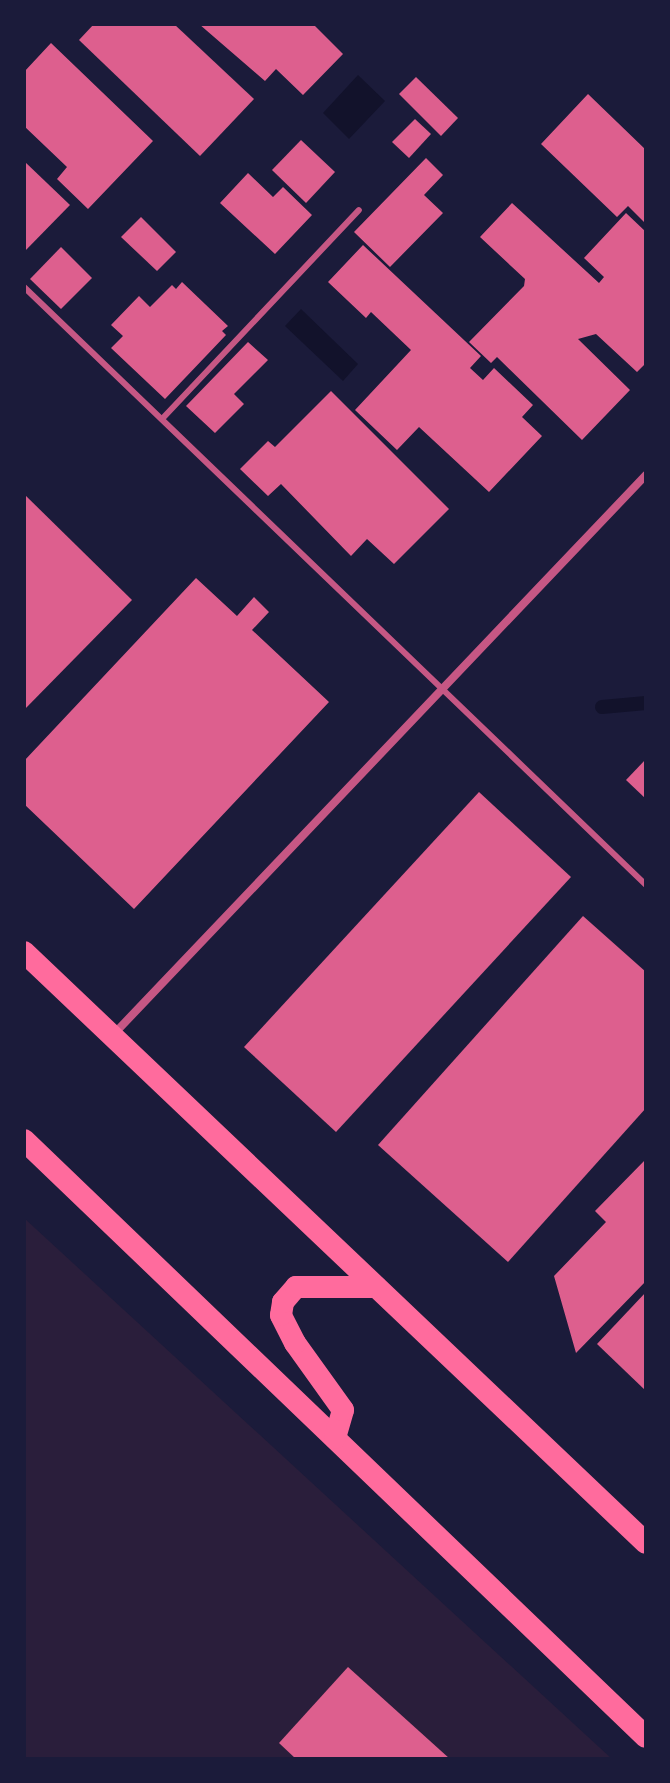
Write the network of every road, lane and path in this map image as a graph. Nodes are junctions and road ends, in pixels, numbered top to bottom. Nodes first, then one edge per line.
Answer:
1 (359, 210) dead end
2 (24, 287) edge
3 (162, 419) junction
4 (646, 475) edge
5 (443, 689) junction
6 (646, 885) edge
7 (24, 952) edge
8 (113, 1036) junction
9 (24, 1140) edge
10 (376, 1287) junction
11 (335, 1438) junction
12 (646, 1543) edge
13 (646, 1737) edge

1 - 3 lane
2 - 3 lane
3 - 5 lane
4 - 5 street
5 - 6 lane
5 - 8 street
7 - 8 highway
8 - 10 highway
9 - 11 highway
10 - 11 highway
10 - 12 highway
11 - 13 highway

